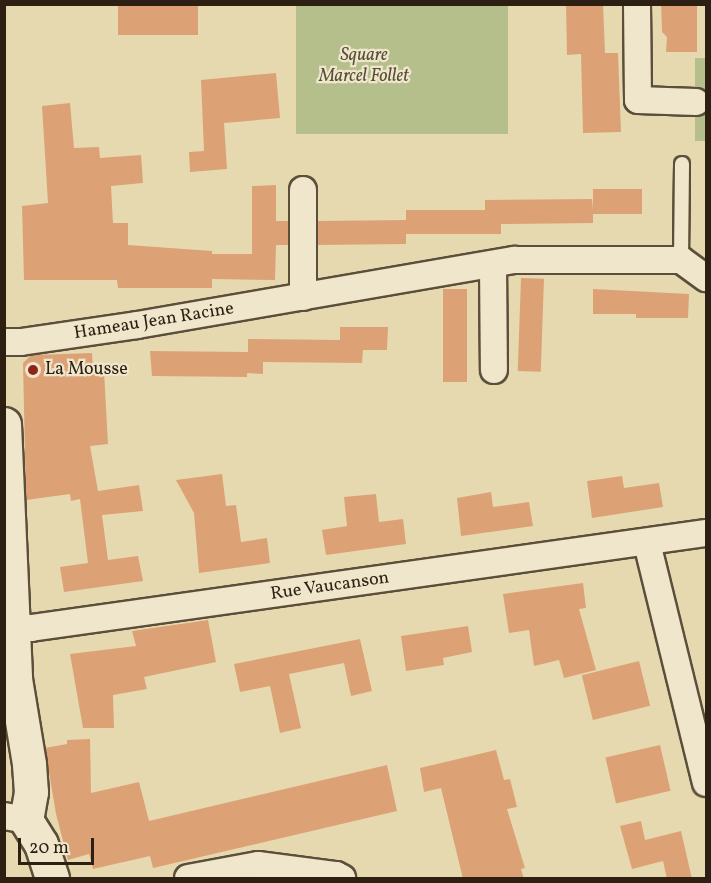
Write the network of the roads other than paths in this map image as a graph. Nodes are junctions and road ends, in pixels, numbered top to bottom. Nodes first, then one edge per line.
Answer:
1 (638, 4) edge
2 (696, 102) dead end
3 (682, 164) dead end
4 (303, 190) dead end
5 (681, 260) junction
6 (493, 264) junction
7 (706, 278) edge
8 (303, 297) junction
9 (4, 342) edge
10 (494, 370) dead end
11 (4, 424) edge
12 (706, 533) edge
13 (647, 543) junction
14 (7, 589) edge
15 (12, 627) junction
16 (706, 783) edge
17 (15, 818) edge
18 (52, 879) edge
19 (188, 879) edge
20 (342, 879) edge

1 - 2 street
3 - 5 lane
4 - 8 street
5 - 6 street, Hameau Jean Racine
5 - 7 street
6 - 8 street, Hameau Jean Racine
6 - 10 street
8 - 9 street, Hameau Jean Racine
11 - 14 main road
12 - 13 street, Rue Vaucanson
13 - 15 street, Rue Vaucanson
13 - 16 street
14 - 15 main road
15 - 17 main road
17 - 18 main road
19 - 20 street

